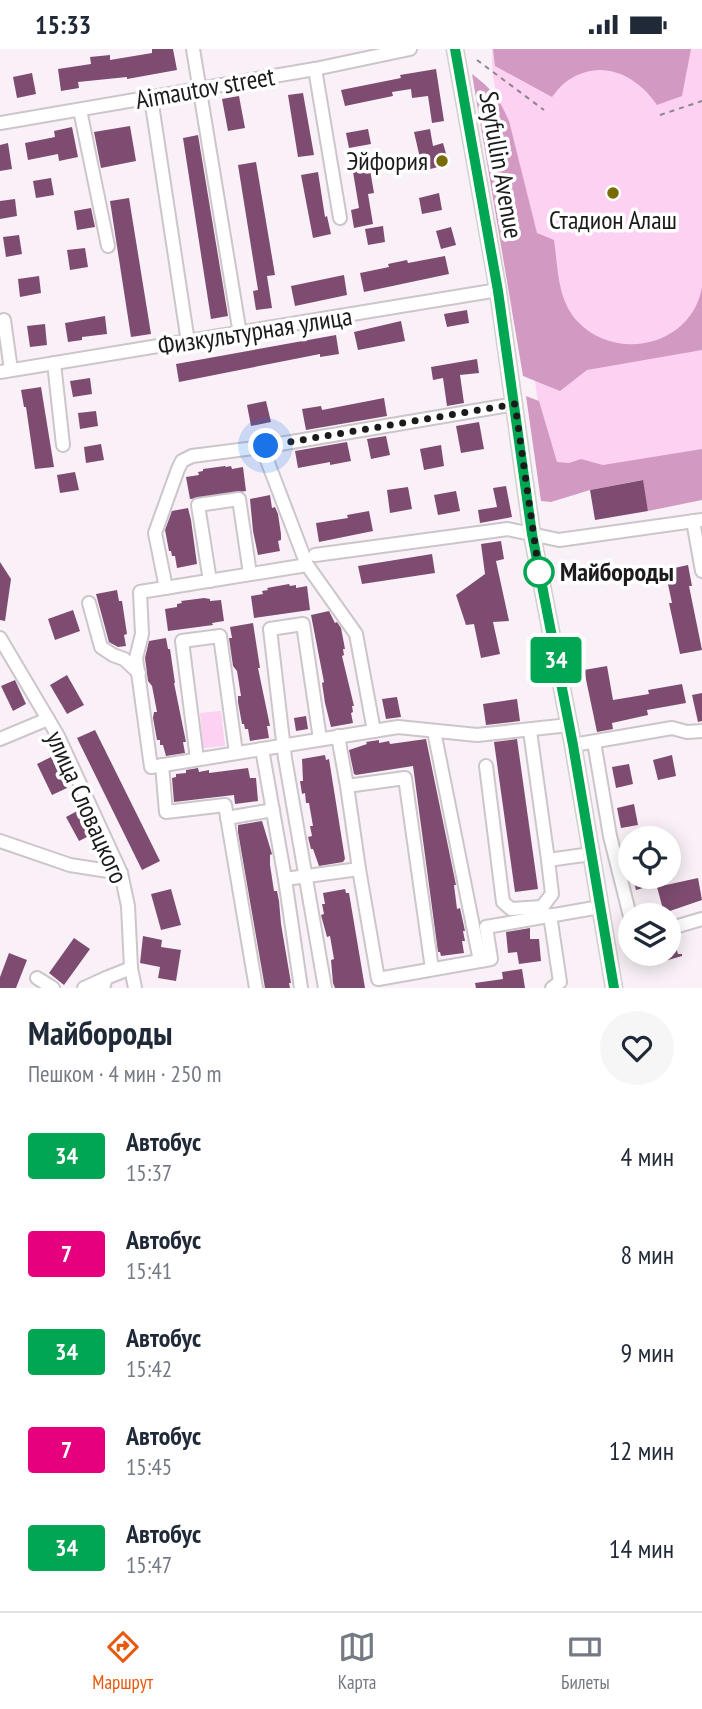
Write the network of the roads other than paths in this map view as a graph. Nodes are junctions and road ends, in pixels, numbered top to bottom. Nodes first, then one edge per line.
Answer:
1 (193, 49) edge
2 (410, 49) edge
3 (455, 49) edge
4 (315, 69) junction
5 (200, 88) junction
6 (151, 98) junction
7 (80, 110) junction
8 (0, 123) edge
9 (340, 218) dead end
10 (108, 246) dead end
11 (498, 291) junction
12 (4, 320) dead end
13 (240, 334) junction
14 (188, 342) junction
15 (54, 363) junction
16 (6, 371) edge
17 (515, 404) junction
18 (62, 445) dead end
19 (262, 447) junction
20 (697, 520) edge
21 (532, 534) junction
22 (311, 560) junction
23 (702, 571) edge
24 (250, 574) junction
25 (210, 581) junction
26 (166, 588) junction
27 (89, 603) dead end
28 (0, 638) edge
29 (139, 674) junction
30 (48, 719) junction
31 (569, 725) junction
32 (374, 731) junction
33 (434, 731) junction
34 (530, 731) junction
35 (702, 731) edge
36 (338, 736) junction
37 (0, 739) edge
38 (320, 739) junction
39 (594, 742) junction
40 (283, 745) junction
41 (573, 745) junction
42 (262, 749) junction
43 (236, 753) junction
44 (197, 759) junction
45 (162, 765) junction
46 (486, 767) dead end
47 (347, 786) junction
48 (273, 810) junction
49 (227, 818) junction
50 (0, 841) edge
51 (591, 854) junction
52 (548, 860) junction
53 (359, 869) junction
54 (121, 873) junction
55 (306, 877) junction
56 (285, 879) junction
57 (627, 903) edge
58 (600, 907) junction
59 (550, 915) junction
60 (702, 919) edge
61 (681, 925) edge
62 (480, 961) junction
63 (131, 968) junction
64 (432, 969) junction
65 (37, 978) dead end
66 (105, 983) edge
67 (53, 988) edge
68 (84, 988) edge
69 (135, 988) edge
70 (256, 988) edge
71 (301, 988) edge
72 (325, 988) edge
73 (552, 988) edge
74 (614, 988) edge

1 - 5 street
2 - 4 street, Aimautov street
3 - 11 main road, Seyfullin Avenue
4 - 5 street, Aimautov street
4 - 9 street
5 - 6 street, Aimautov street
5 - 13 street
6 - 7 street, Aimautov street
6 - 14 street
7 - 8 street, Aimautov street
7 - 10 street
11 - 13 street, Физкультурная улица
11 - 17 main road
12 - 16 street
13 - 14 street, Физкультурная улица
14 - 15 street, Физкультурная улица
15 - 16 street, Физкультурная улица
15 - 18 street
17 - 19 street
17 - 21 main road
19 - 22 street
19 - 26 street
20 - 21 street
20 - 23 street
21 - 22 street
21 - 31 main road
22 - 24 street
22 - 32 street
24 - 25 street
24 - 25 street
25 - 26 street
26 - 29 street
27 - 29 street
28 - 30 street, улица Словацкого
29 - 45 street
30 - 37 street
30 - 54 street, улица Словацкого
31 - 34 street
31 - 41 main road
32 - 33 street
32 - 36 street
33 - 34 street
33 - 62 street
34 - 52 street
35 - 39 street
36 - 38 street
36 - 47 street
38 - 40 street
38 - 40 street
39 - 41 street
39 - 57 street
40 - 42 street
40 - 55 street
41 - 51 main road
42 - 43 street
42 - 48 street
43 - 44 street
43 - 44 street
44 - 45 street
45 - 49 street
46 - 52 street
47 - 53 street
47 - 64 street
48 - 49 street
48 - 56 street
49 - 70 street
50 - 54 street
51 - 52 street
51 - 58 main road
53 - 55 street
53 - 64 street
54 - 63 street, улица Словацкого
55 - 56 street
55 - 72 street
56 - 71 street
58 - 59 street
58 - 74 main road
59 - 62 street
59 - 73 street
60 - 61 street
62 - 64 street
63 - 66 street
63 - 69 street, улица Словацкого
65 - 67 street
66 - 68 street

